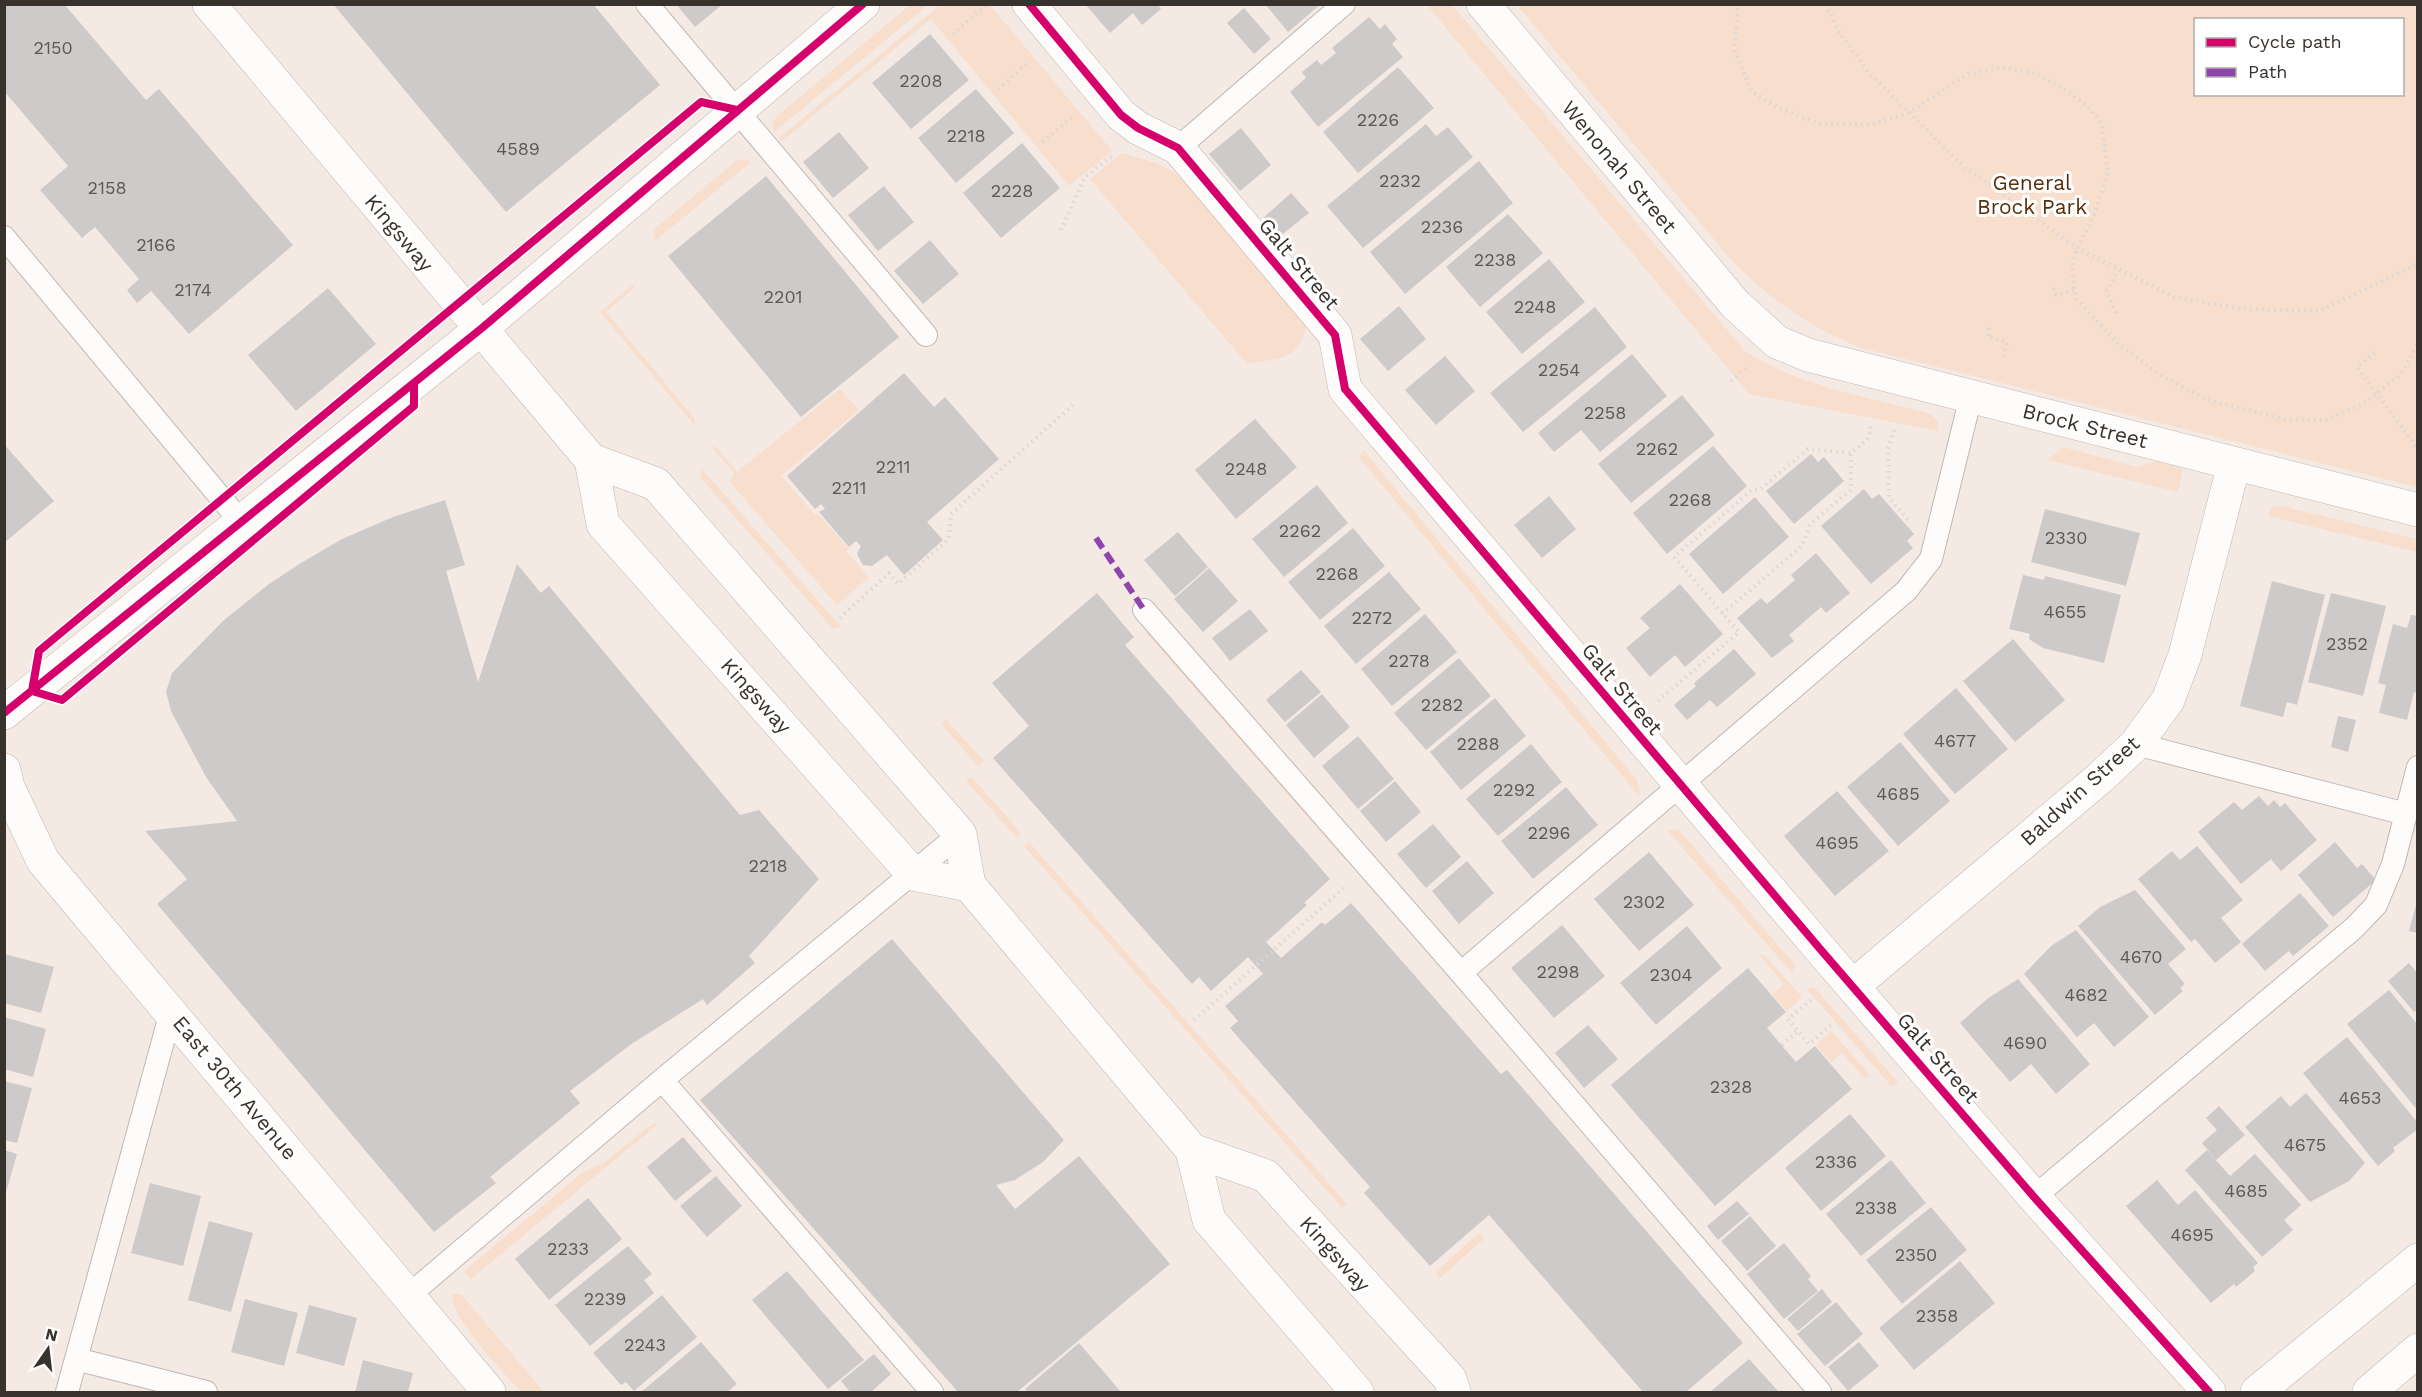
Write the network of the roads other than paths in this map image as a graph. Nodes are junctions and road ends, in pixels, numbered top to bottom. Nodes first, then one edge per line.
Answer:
1 (208, 4) edge
2 (647, 4) edge
3 (863, 4) edge
4 (1029, 4) edge
5 (1344, 4) edge
6 (1483, 4) edge
7 (737, 111) junction
8 (1178, 148) junction
9 (4, 237) edge
10 (1758, 327) joint
11 (482, 328) junction
12 (926, 335) dead end
13 (1971, 396) junction
14 (591, 460) junction
15 (2234, 464) junction
16 (2418, 510) edge
17 (241, 522) junction
18 (1144, 610) dead end
19 (4, 713) edge
20 (2136, 744) junction
21 (2418, 766) edge
22 (4, 770) edge
23 (1679, 785) junction
24 (2406, 814) junction
25 (960, 834) junction
26 (913, 874) junction
27 (969, 885) junction
28 (1461, 973) junction
29 (1853, 986) junction
30 (171, 1012) junction
31 (662, 1080) junction
32 (1192, 1150) junction
33 (2034, 1197) junction
34 (2418, 1260) edge
35 (408, 1296) junction
36 (2418, 1350) edge
37 (76, 1359) junction
38 (67, 1392) edge
39 (206, 1392) edge
40 (489, 1392) edge
41 (932, 1392) edge
42 (1357, 1392) edge
43 (1454, 1392) edge
44 (1820, 1392) edge
45 (2209, 1392) edge
46 (2257, 1392) edge
47 (2369, 1392) edge

1 - 11 street, Kingsway
2 - 7 lane
3 - 7 street
4 - 8 street, Galt Street
5 - 8 lane
6 - 10 street, Wenonah Street
7 - 11 street
7 - 12 lane
8 - 23 street, Galt Street
9 - 17 lane
10 - 13 street, Brock Street
11 - 14 street, Kingsway
11 - 17 street
13 - 15 street, Brock Street
13 - 23 lane
14 - 25 street
14 - 26 street, Kingsway
15 - 16 street, Brock Street
15 - 20 street, Baldwin Street
17 - 19 street
18 - 28 lane
20 - 24 lane
20 - 29 street, Baldwin Street
21 - 24 lane
22 - 30 street, East 30th Avenue
23 - 28 lane
23 - 29 street, Galt Street
24 - 33 lane
25 - 26 lane
25 - 27 street
26 - 27 street
26 - 31 lane
27 - 32 street
28 - 44 lane
29 - 33 street, Galt Street
30 - 35 street, East 30th Avenue
30 - 37 lane
31 - 35 lane
31 - 41 lane
32 - 42 street
32 - 43 street, Kingsway
33 - 45 street, Galt Street
34 - 46 street
35 - 40 street, East 30th Avenue
36 - 47 street
37 - 38 lane
37 - 39 lane

